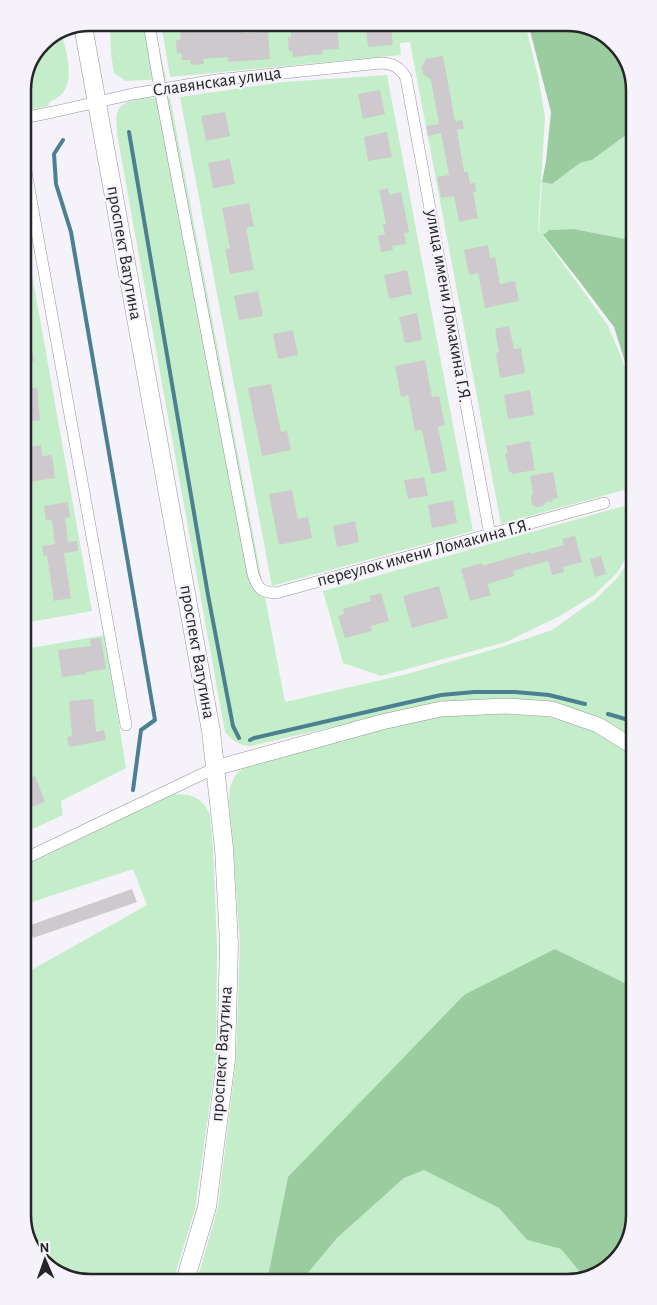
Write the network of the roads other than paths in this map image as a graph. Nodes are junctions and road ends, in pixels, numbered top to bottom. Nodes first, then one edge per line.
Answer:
1 (150, 31) edge
2 (84, 32) edge
3 (406, 78) joint
4 (160, 89) junction
5 (96, 102) junction
6 (31, 116) edge
7 (31, 199) edge
8 (604, 503) dead end
9 (490, 535) junction
10 (126, 725) dead end
11 (626, 742) edge
12 (215, 768) junction
13 (31, 856) edge
14 (187, 1274) edge

1 - 4 street
2 - 5 main road, проспект Ватутина
3 - 4 street, Славянская улица
3 - 9 street, улица имени Ломакина Г.Я.
4 - 5 street, Славянская улица
4 - 9 street, переулок имени Ломакина Г.Я.
5 - 6 street, Славянская улица
5 - 12 main road, проспект Ватутина
7 - 10 street
8 - 9 street, переулок имени Ломакина Г.Я.
11 - 12 street
12 - 13 street
12 - 14 main road, проспект Ватутина

